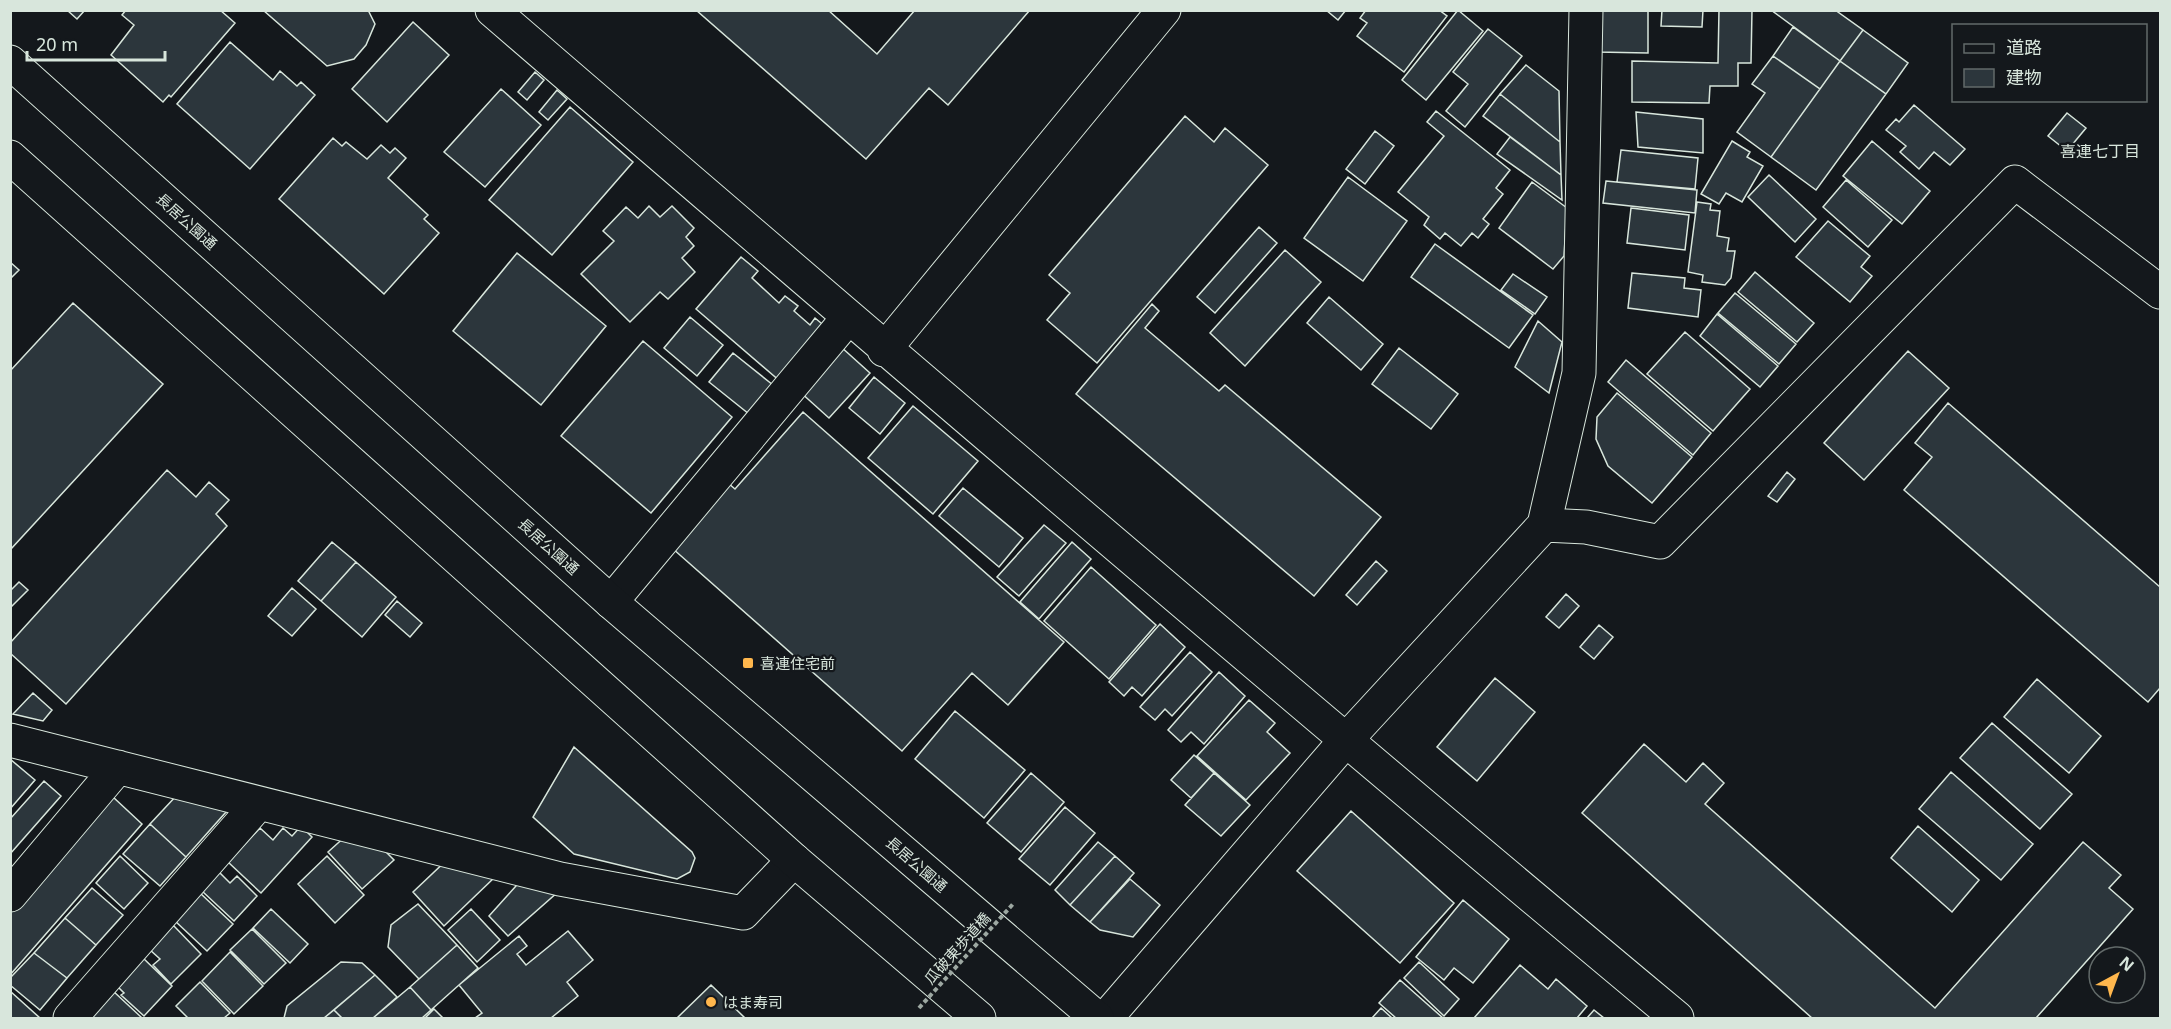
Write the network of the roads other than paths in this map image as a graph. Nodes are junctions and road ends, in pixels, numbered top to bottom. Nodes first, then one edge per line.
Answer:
1 (492, 10) edge
2 (1164, 10) edge
3 (1586, 10) edge
4 (10, 62) edge
5 (10, 157) edge
6 (2160, 292) edge
7 (848, 318) junction
8 (884, 350) junction
9 (1544, 525) junction
10 (611, 602) junction
11 (10, 740) edge
12 (1345, 741) junction
13 (118, 767) junction
14 (259, 803) junction
15 (794, 860) junction
16 (10, 895) edge
17 (70, 1018) edge
18 (979, 1018) edge
19 (1097, 1018) edge
20 (1106, 1018) edge
21 (1677, 1018) edge

1 - 7 street
2 - 8 street
3 - 9 street
4 - 10 street, 長居公園通
5 - 15 street
6 - 9 street
7 - 8 street
7 - 10 street
8 - 12 street
9 - 12 street
10 - 19 street, 長居公園通
11 - 13 street
12 - 20 street
12 - 21 street
13 - 14 street
13 - 16 street
14 - 15 street
14 - 17 street
15 - 18 street

